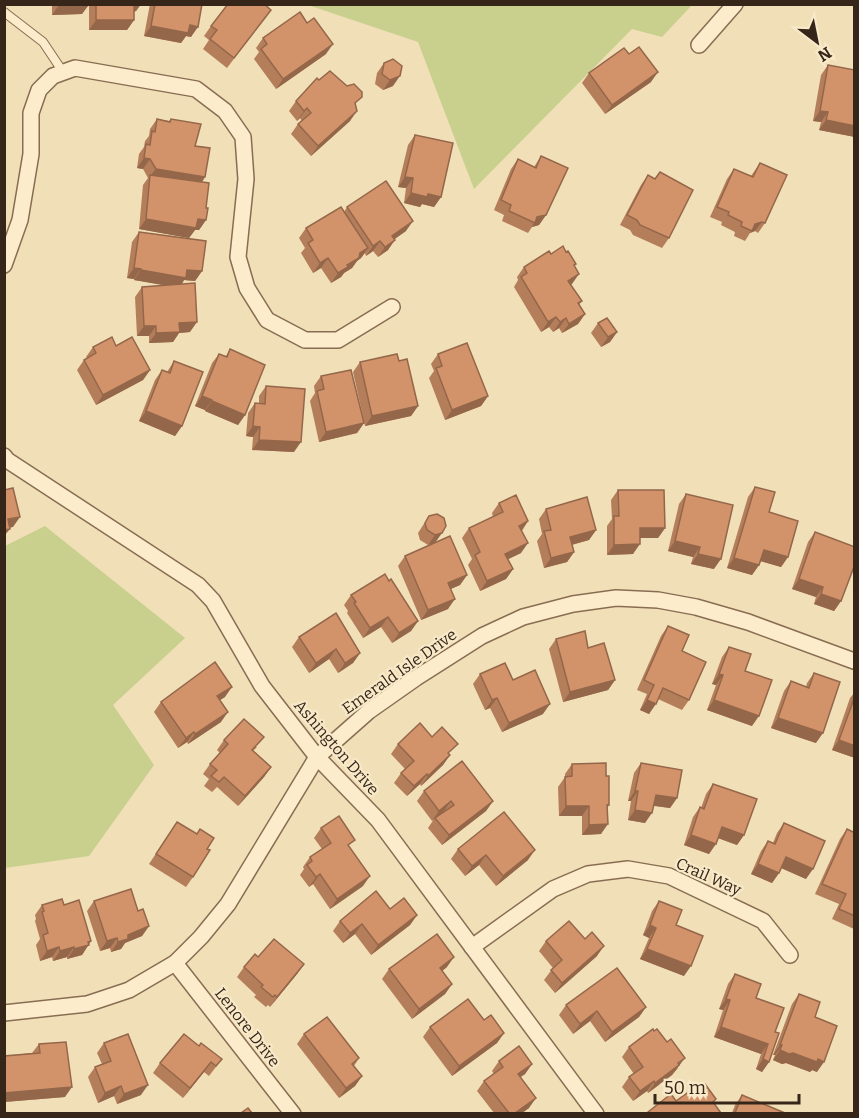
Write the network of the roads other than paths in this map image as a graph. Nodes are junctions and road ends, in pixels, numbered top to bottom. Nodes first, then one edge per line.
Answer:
1 (735, 4) edge
2 (4, 12) edge
3 (699, 45) dead end
4 (63, 72) junction
5 (4, 265) edge
6 (392, 307) dead end
7 (4, 456) edge
8 (855, 661) edge
9 (317, 757) junction
10 (472, 947) junction
11 (790, 956) dead end
12 (175, 963) junction
13 (4, 1013) edge
14 (293, 1113) edge
15 (596, 1113) edge

1 - 3 street
2 - 4 lane
4 - 5 street
4 - 6 street
7 - 9 street, Ashington Drive
8 - 9 street, Emerald Isle Drive
9 - 10 street, Ashington Drive
9 - 12 street, Emerald Isle Drive
10 - 11 street, Crail Way
10 - 15 street, Ashington Drive
12 - 13 street, Emerald Isle Drive
12 - 14 street, Lenore Drive

